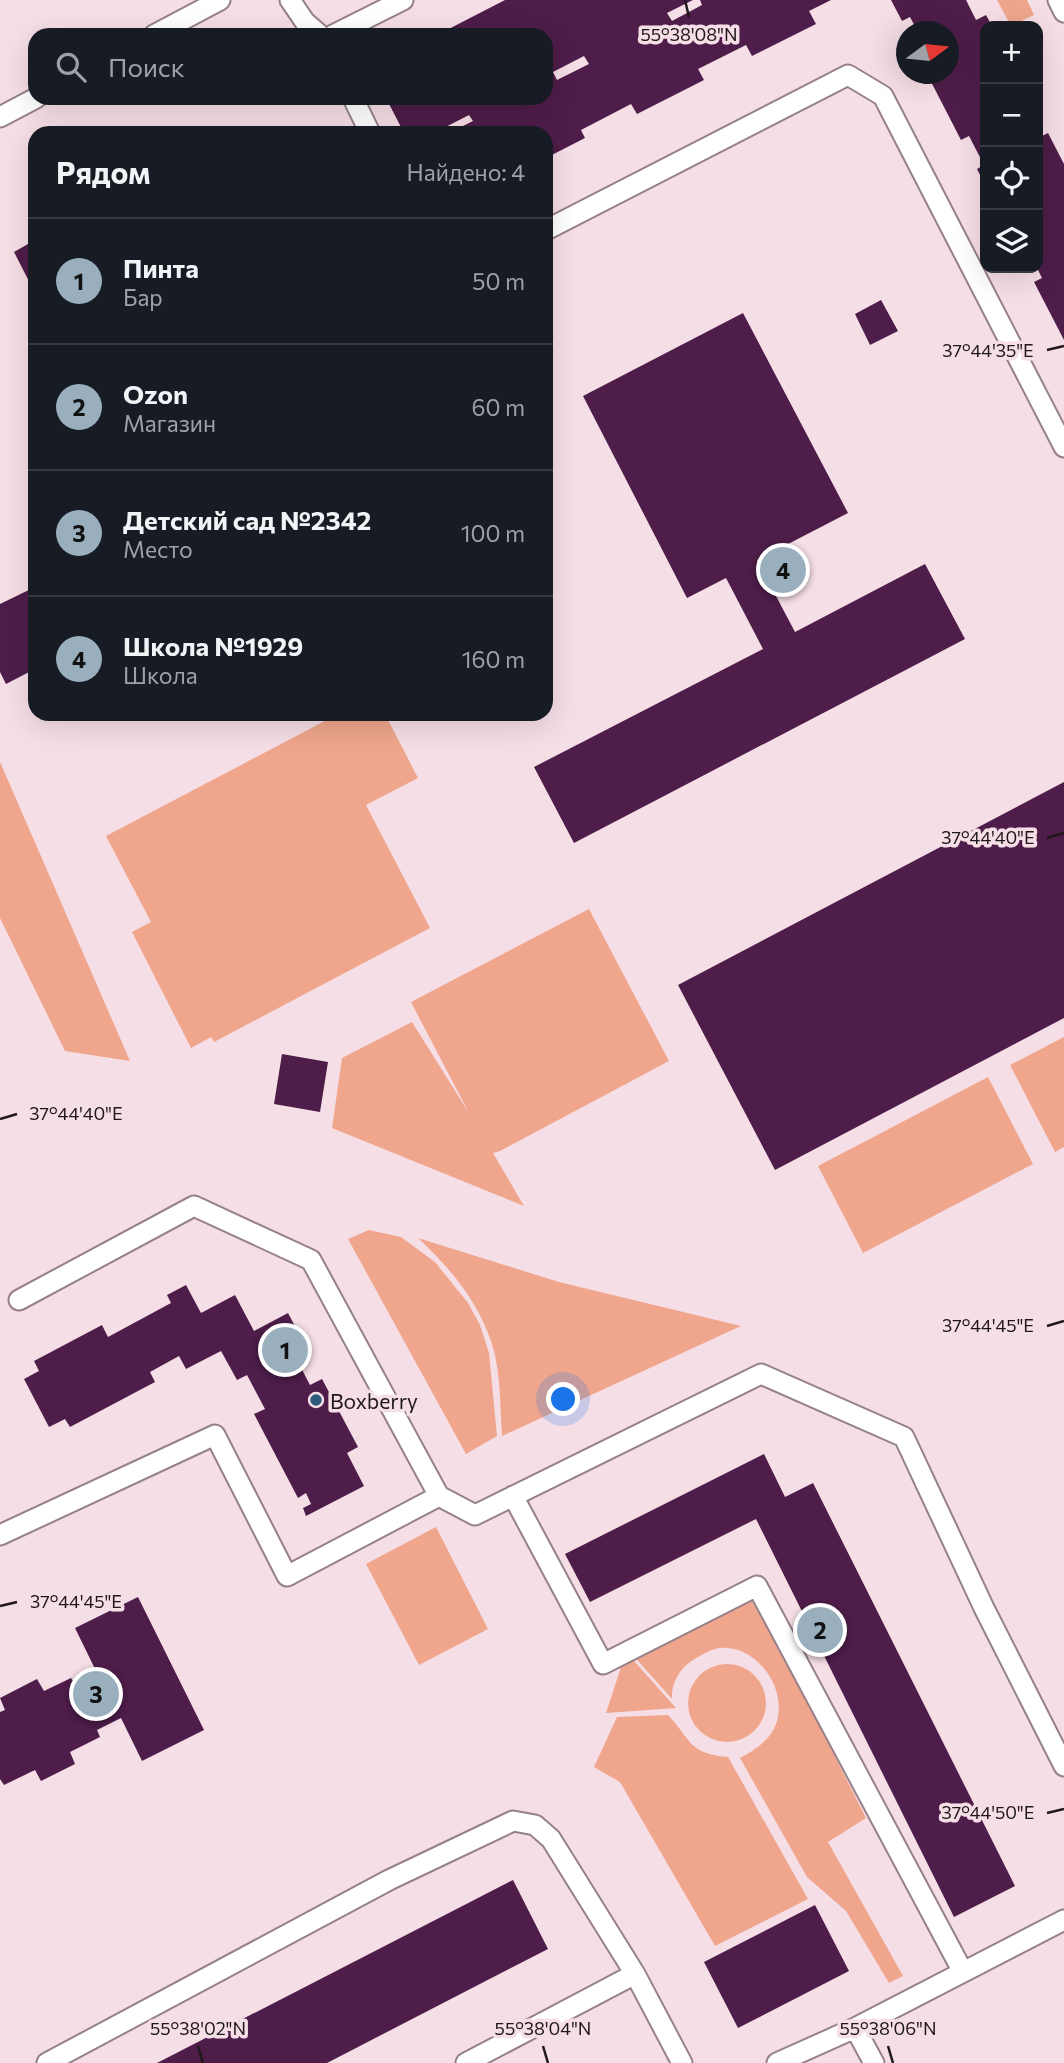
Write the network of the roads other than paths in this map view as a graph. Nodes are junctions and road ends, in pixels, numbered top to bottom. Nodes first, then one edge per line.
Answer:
1 (220, 0) edge
2 (290, 0) edge
3 (402, 0) edge
4 (1058, 0) edge
5 (1064, 12) edge
6 (168, 28) edge
7 (312, 28) edge
8 (347, 28) edge
9 (28, 102) edge
10 (356, 105) edge
11 (0, 117) edge
12 (367, 126) edge
13 (553, 226) edge
14 (1064, 447) edge
15 (19, 1300) dead end
16 (439, 1496) junction
17 (513, 1496) junction
18 (0, 1535) edge
19 (1064, 1766) edge
20 (1064, 1920) edge
21 (962, 1972) junction
22 (635, 1975) junction
23 (855, 2028) junction
24 (47, 2063) edge
25 (466, 2063) edge
26 (682, 2063) edge
27 (777, 2063) edge
28 (874, 2063) edge

1 - 6 lane
2 - 7 lane
3 - 8 lane
4 - 5 lane
9 - 11 lane
10 - 12 lane
13 - 14 lane
15 - 16 lane
16 - 17 lane
16 - 18 lane
17 - 19 lane
17 - 21 lane
20 - 21 lane
21 - 23 lane
22 - 24 lane
22 - 25 lane
22 - 26 lane
23 - 27 lane
23 - 28 lane

